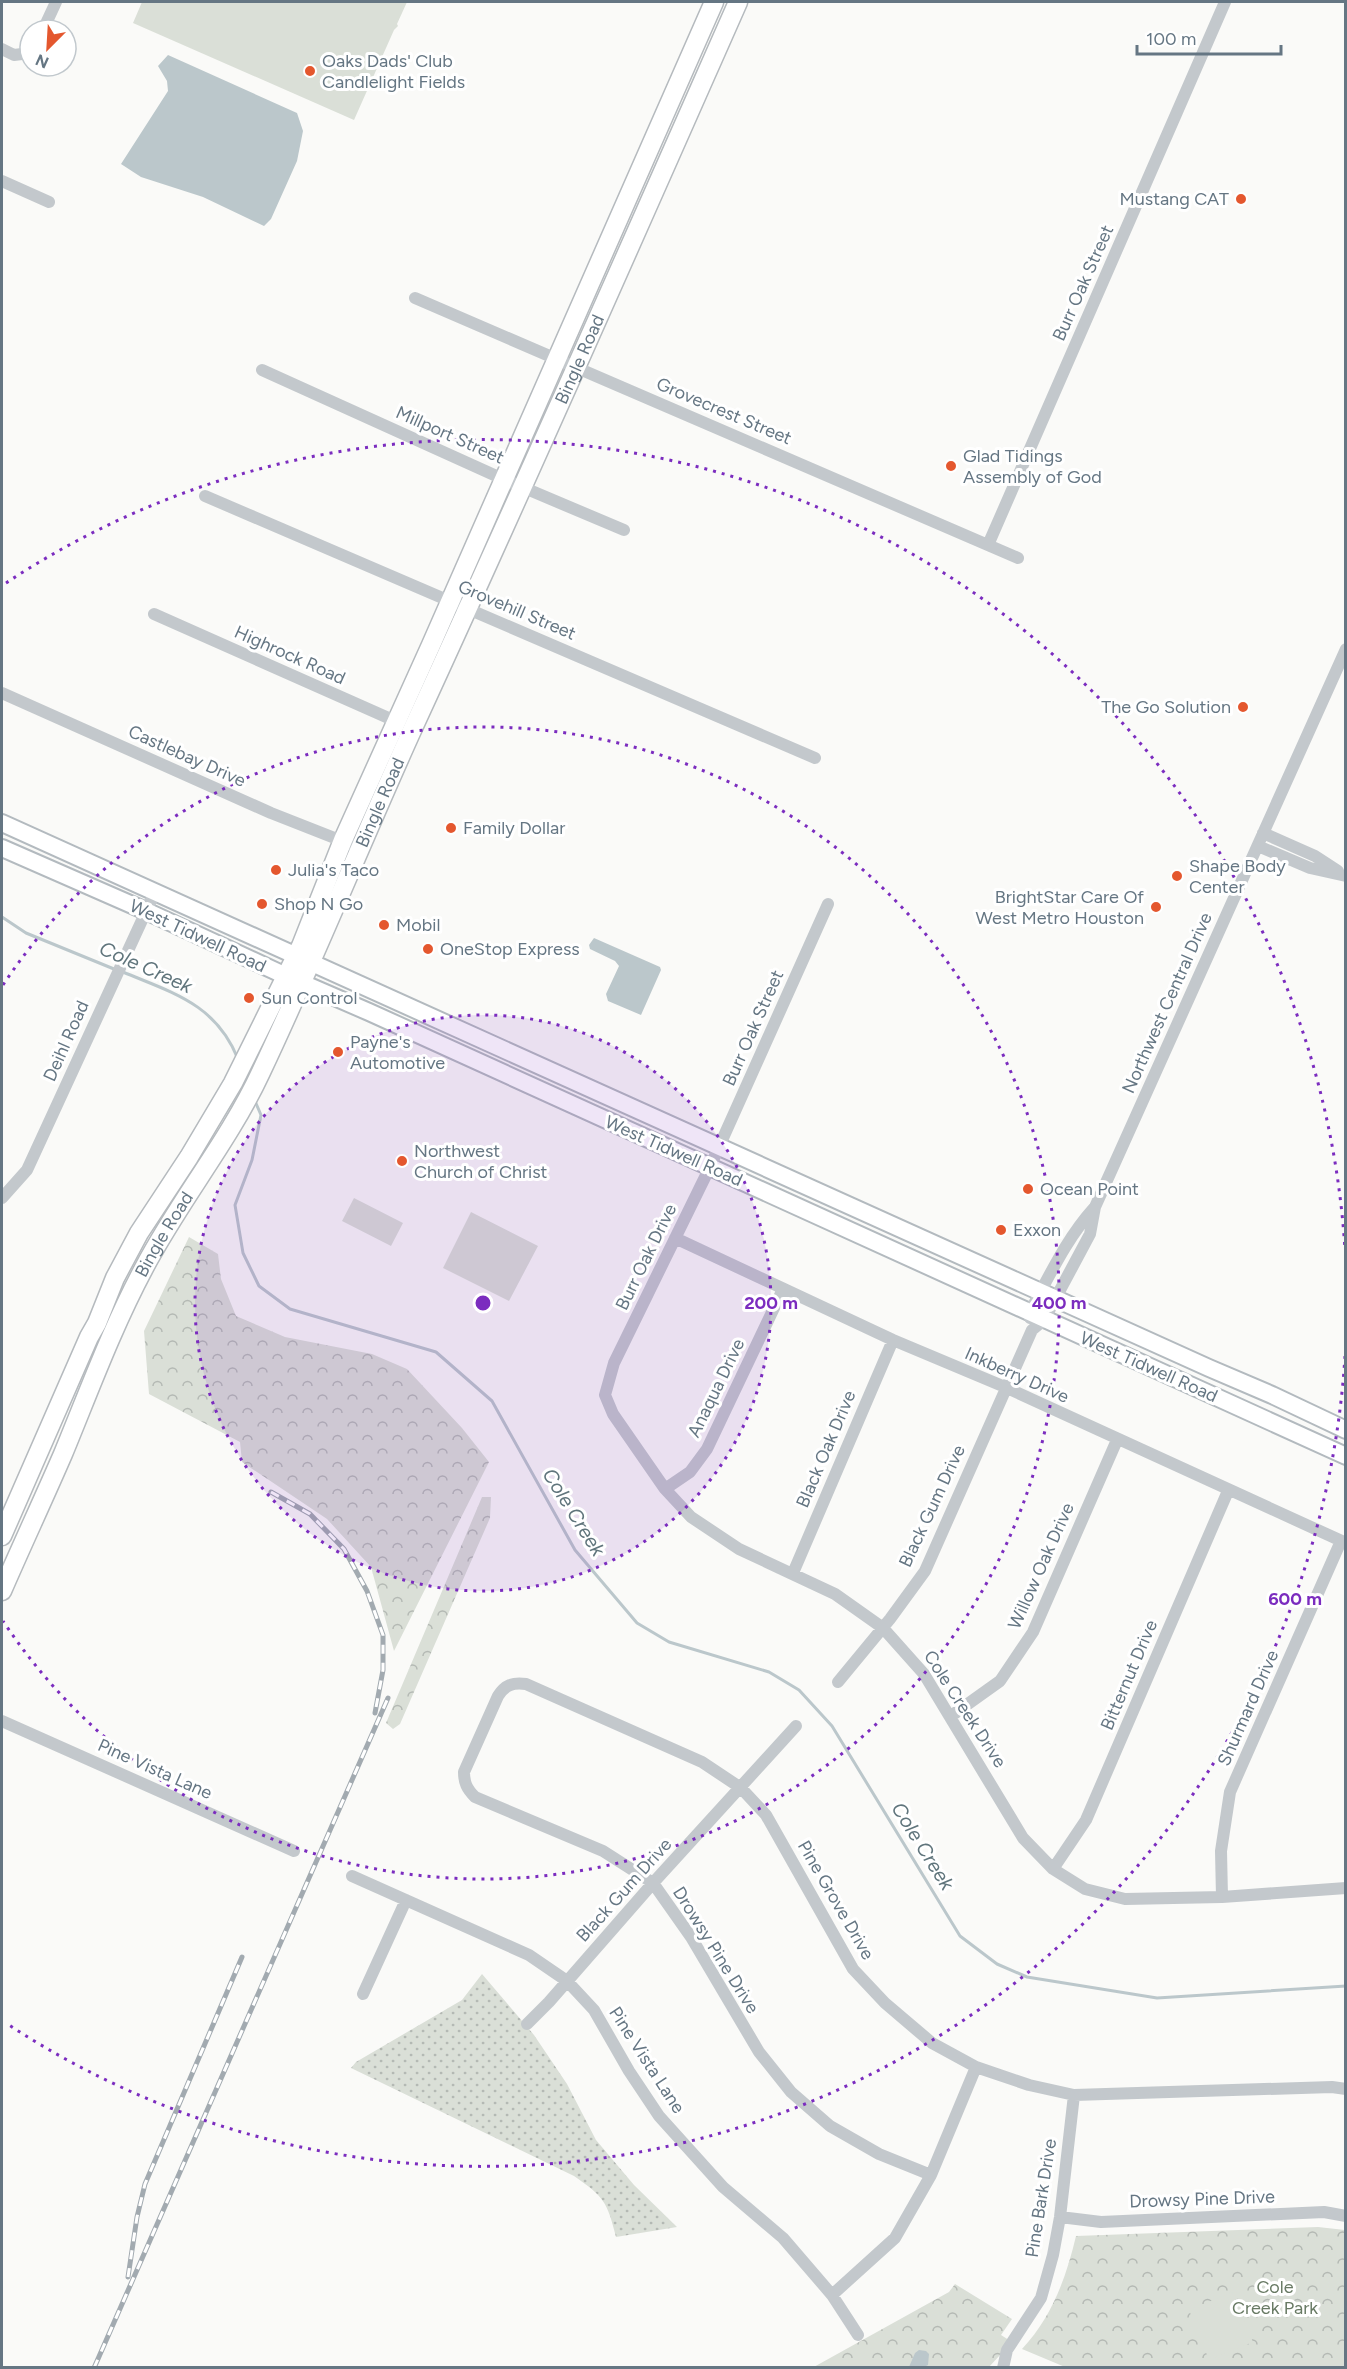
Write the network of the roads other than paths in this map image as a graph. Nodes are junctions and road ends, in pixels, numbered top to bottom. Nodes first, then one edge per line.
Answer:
1 (56, 2) edge
2 (714, 2) edge
3 (738, 2) edge
4 (1225, 2) edge
5 (49, 18) edge
6 (2, 49) edge
7 (18, 54) edge
8 (665, 114) junction
9 (684, 123) junction
10 (2, 181) edge
11 (49, 202) dead end
12 (415, 298) dead end
13 (557, 358) junction
14 (576, 367) junction
15 (262, 370) dead end
16 (503, 479) junction
17 (522, 487) junction
18 (206, 496) dead end
19 (624, 530) dead end
20 (988, 545) junction
21 (1018, 558) dead end
22 (451, 601) junction
23 (469, 609) junction
24 (154, 614) dead end
25 (1346, 649) edge
26 (2, 693) edge
27 (395, 721) junction
28 (413, 729) junction
29 (815, 758) dead end
30 (2, 823) edge
31 (1263, 833) junction
32 (343, 840) junction
33 (52, 846) junction
34 (1258, 846) junction
35 (360, 848) junction
36 (2, 849) edge
37 (44, 867) junction
38 (1345, 876) edge
39 (155, 892) junction
40 (828, 904) dead end
41 (146, 911) junction
42 (304, 959) junction
43 (294, 980) junction
44 (461, 1030) junction
45 (453, 1051) junction
46 (570, 1079) junction
47 (561, 1100) junction
48 (719, 1146) junction
49 (189, 1157) junction
50 (710, 1167) junction
51 (206, 1168) junction
52 (2, 1198) edge
53 (675, 1238) junction
54 (783, 1289) junction
55 (1048, 1294) junction
56 (1035, 1321) junction
57 (89, 1337) junction
58 (893, 1340) junction
59 (107, 1344) junction
60 (614, 1363) joint
61 (1005, 1387) junction
62 (1272, 1395) junction
63 (1263, 1417) junction
64 (1346, 1430) edge
65 (1117, 1440) junction
66 (1346, 1456) edge
67 (665, 1489) junction
68 (1228, 1491) junction
69 (13, 1510) junction
70 (33, 1518) junction
71 (2, 1536) edge
72 (1343, 1542) edge
73 (792, 1573) junction
74 (2, 1591) edge
75 (883, 1628) junction
76 (838, 1682) dead end
77 (951, 1716) junction
78 (2, 1721) edge
79 (796, 1726) dead end
80 (482, 1731) joint
81 (741, 1788) junction
82 (294, 1851) dead end
83 (1053, 1869) junction
84 (352, 1876) dead end
85 (653, 1883) junction
86 (1345, 1887) edge
87 (1222, 1897) junction
88 (405, 1900) junction
89 (567, 1981) junction
90 (363, 1994) dead end
91 (527, 2024) dead end
92 (976, 2067) junction
93 (1346, 2089) edge
94 (1074, 2095) junction
95 (931, 2175) junction
96 (1346, 2216) edge
97 (1060, 2217) junction
98 (832, 2295) junction
99 (858, 2335) dead end
100 (1003, 2367) edge

1 - 5 street
2 - 8 main road, Bingle Road
3 - 9 main road, Bingle Road
4 - 20 street, Burr Oak Street
6 - 7 street
8 - 9 main road
8 - 13 main road, Bingle Road
9 - 14 main road, Bingle Road
10 - 11 street
12 - 13 street, Grovecrest Street
13 - 14 street, Grovecrest Street
13 - 16 main road, Bingle Road
14 - 17 main road, Bingle Road
14 - 20 street, Grovecrest Street
15 - 16 street, Millport Street
16 - 17 street, Millport Street
16 - 22 main road, Bingle Road
17 - 19 street, Millport Street
17 - 23 main road, Bingle Road
18 - 22 street, Grovehill Street
20 - 21 street, Grovecrest Street
22 - 23 street, Grovehill Street
22 - 27 main road, Bingle Road
23 - 28 main road, Bingle Road
23 - 29 street, Grovehill Street
24 - 27 street, Highrock Road
25 - 31 street, Northwest Central Drive
26 - 32 street, Castlebay Drive
27 - 28 street, Highrock Road
27 - 32 main road, Bingle Road
28 - 35 main road, Bingle Road
30 - 33 main road, West Tidwell Road
31 - 34 street, Northwest Central Drive
31 - 38 street
32 - 35 street, Castlebay Drive
32 - 42 main road, Bingle Road
33 - 37 main road
33 - 39 main road, West Tidwell Road
34 - 38 street
34 - 55 street, Northwest Central Drive
35 - 42 main road, Bingle Road
36 - 37 main road, West Tidwell Road
37 - 41 main road, West Tidwell Road
39 - 41 street, Deihl Road
39 - 42 main road, West Tidwell Road
40 - 48 street, Burr Oak Street
41 - 43 main road, West Tidwell Road
41 - 52 street, Deihl Road
42 - 43 main road, Bingle Road
42 - 44 main road, West Tidwell Road
43 - 45 main road, West Tidwell Road
43 - 49 main road, Bingle Road
43 - 51 main road, Bingle Road
44 - 45 main road
44 - 46 main road, West Tidwell Road
45 - 47 main road, West Tidwell Road
46 - 47 main road
46 - 48 main road, West Tidwell Road
47 - 50 main road, West Tidwell Road
48 - 50 street, Burr Oak Street
48 - 55 main road, West Tidwell Road
49 - 51 main road
49 - 57 main road, Bingle Road
50 - 53 street, Burr Oak Drive
50 - 56 main road, West Tidwell Road
51 - 59 main road, Bingle Road
53 - 54 street, Inkberry Drive
53 - 60 street, Burr Oak Drive
54 - 58 street, Inkberry Drive
54 - 67 street, Anaqua Drive
55 - 56 street, Northwest Central Drive
55 - 62 main road, West Tidwell Road
56 - 61 street, Black Gum Drive
56 - 63 main road, West Tidwell Road
57 - 59 main road
57 - 69 main road, Bingle Road
58 - 61 street, Inkberry Drive
58 - 73 street, Black Oak Drive
59 - 70 main road, Bingle Road
60 - 67 street, Cole Creek Drive
61 - 65 street, Inkberry Drive
61 - 75 street, Black Gum Drive
62 - 63 main road
62 - 64 main road, West Tidwell Road
63 - 66 main road, West Tidwell Road
65 - 68 street, Inkberry Drive
65 - 77 street, Willow Oak Drive
67 - 73 street, Cole Creek Drive
68 - 72 street, Inkberry Drive
68 - 83 street, Bitternut Drive
69 - 70 main road
69 - 71 main road, Bingle Road
70 - 74 main road, Bingle Road
72 - 87 street, Shurmard Drive
73 - 75 street, Cole Creek Drive
75 - 76 street, Black Gum Drive
75 - 77 street, Cole Creek Drive
77 - 83 street, Cole Creek Drive
78 - 82 street, Pine Vista Lane
79 - 81 street, Black Gum Drive
80 - 81 street, Pine Grove Drive
80 - 85 street, Drowsy Pine Drive
81 - 85 street, Black Gum Drive
81 - 92 street, Pine Grove Drive
83 - 87 street, Cole Creek Drive
84 - 88 street, Pine Vista Lane
85 - 89 street, Black Gum Drive
85 - 95 street, Drowsy Pine Drive
86 - 87 street, Cole Creek Drive
88 - 89 street, Pine Vista Lane
88 - 90 street
89 - 91 street, Black Gum Drive
89 - 98 street, Pine Vista Lane
92 - 94 street, Pine Grove Drive
92 - 95 street
93 - 94 street, Pine Grove Drive
94 - 97 street, Pine Bark Drive
95 - 98 street
96 - 97 street, Drowsy Pine Drive
97 - 100 street, Pine Bark Drive
98 - 99 street, Pine Vista Lane

